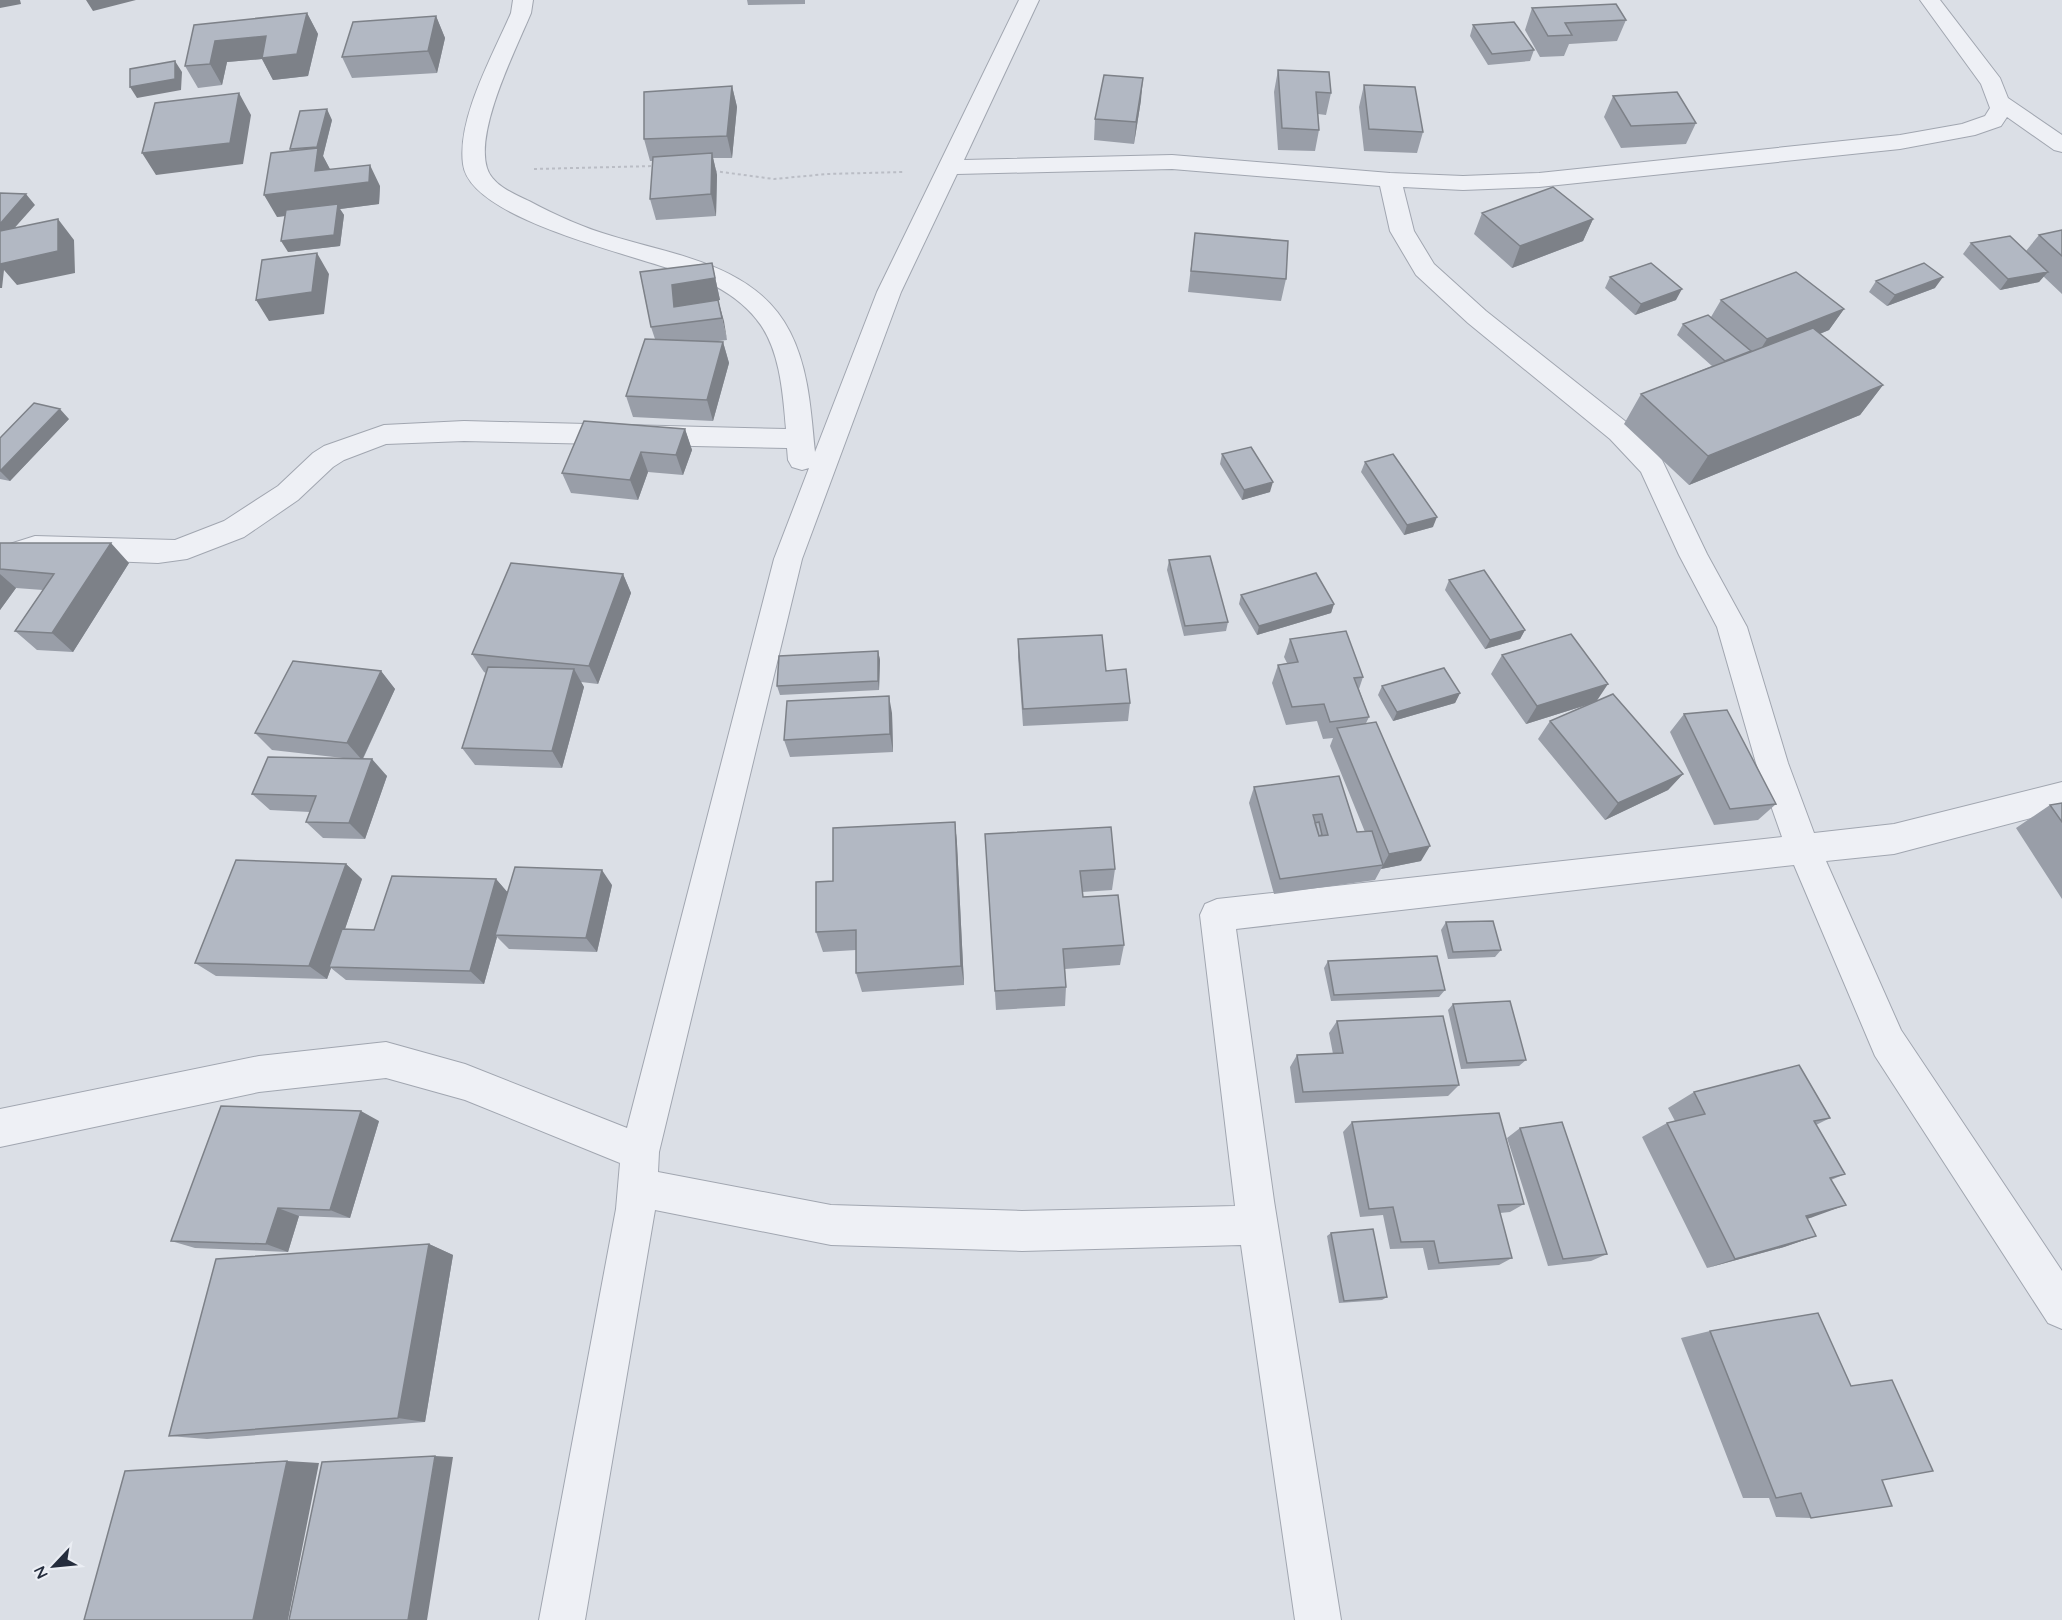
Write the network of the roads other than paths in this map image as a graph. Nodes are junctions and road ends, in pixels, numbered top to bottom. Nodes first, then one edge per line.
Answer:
1 (523, 0) edge
2 (1029, 0) edge
3 (1930, 0) edge
4 (1998, 101) junction
5 (2062, 145) edge
6 (947, 170) junction
7 (1390, 180) junction
8 (800, 439) junction
9 (807, 509) junction
10 (0, 558) edge
11 (2062, 796) edge
12 (1804, 850) junction
13 (0, 1128) edge
14 (639, 1170) junction
15 (1257, 1225) junction
16 (2062, 1310) edge
17 (562, 1620) edge
18 (1318, 1620) edge

1 - 8 street
2 - 6 street
3 - 4 street
4 - 5 street
4 - 7 street
6 - 7 street
6 - 9 street
7 - 12 street
8 - 9 street
8 - 10 street
9 - 14 street
11 - 12 street
12 - 15 street
12 - 16 street
13 - 14 street
14 - 15 street
14 - 17 street
15 - 18 street

